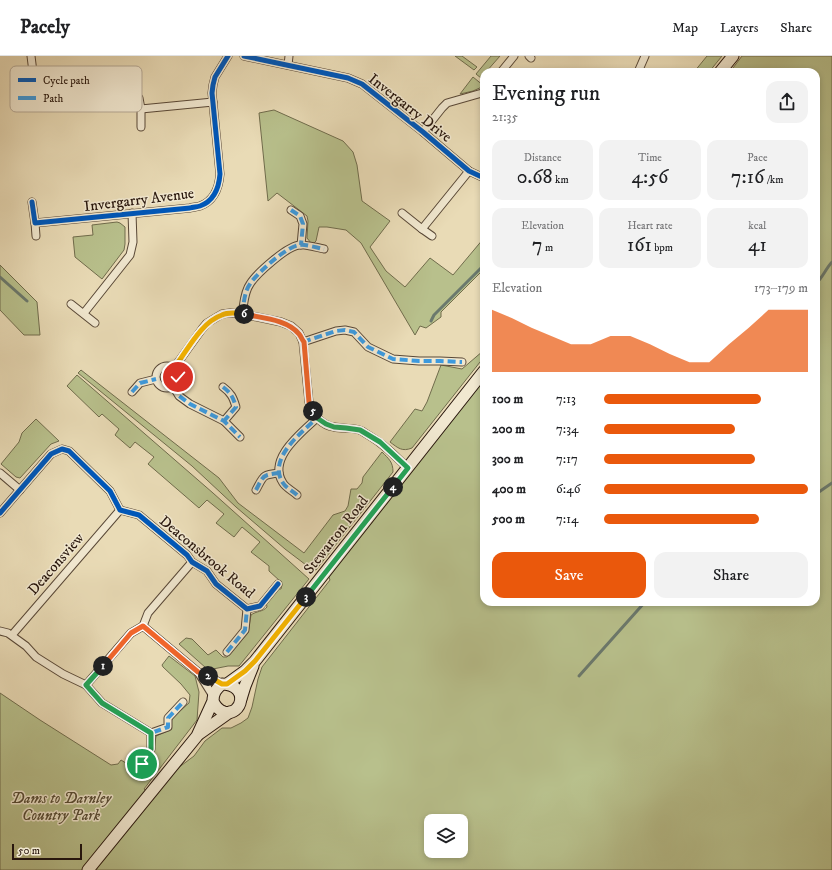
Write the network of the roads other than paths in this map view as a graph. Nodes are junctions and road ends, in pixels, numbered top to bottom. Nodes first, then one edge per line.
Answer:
1 (31, 56) edge
2 (228, 56) edge
3 (244, 56) edge
4 (289, 56) edge
5 (514, 56) edge
6 (645, 56) edge
7 (732, 56) edge
8 (288, 65) junction
9 (32, 66) edge
10 (504, 68) edge
11 (640, 68) edge
12 (723, 68) edge
13 (480, 93) edge
14 (213, 102) junction
15 (142, 109) edge
16 (141, 112) edge
17 (141, 128) dead end
18 (423, 132) junction
19 (469, 171) junction
20 (480, 176) edge
21 (32, 202) dead end
22 (291, 210) dead end
23 (132, 213) junction
24 (402, 213) dead end
25 (35, 223) junction
26 (422, 229) junction
27 (36, 236) dead end
28 (432, 236) dead end
29 (301, 245) junction
30 (324, 250) dead end
31 (71, 304) dead end
32 (84, 313) junction
33 (242, 314) junction
34 (95, 323) dead end
35 (304, 342) junction
36 (462, 362) dead end
37 (174, 368) junction
38 (480, 376) edge
39 (156, 379) junction
40 (173, 386) junction
41 (223, 387) dead end
42 (132, 392) dead end
43 (317, 418) junction
44 (224, 421) junction
45 (240, 437) dead end
46 (408, 468) junction
47 (0, 473) edge
48 (279, 473) junction
49 (20, 490) junction
50 (256, 490) dead end
51 (297, 495) dead end
52 (120, 510) junction
53 (0, 513) edge
54 (192, 562) junction
55 (278, 584) dead end
56 (247, 609) junction
57 (143, 626) junction
58 (0, 631) edge
59 (12, 635) junction
60 (227, 652) dead end
61 (255, 661) junction
62 (198, 672) junction
63 (224, 684) junction
64 (86, 685) junction
65 (213, 698) junction
66 (241, 699) junction
67 (183, 702) dead end
68 (230, 712) junction
69 (151, 733) junction
70 (197, 736) junction
71 (142, 764) dead end
72 (88, 870) edge

1 - 9 street
2 - 14 street, Invergarry Avenue
3 - 8 street, Invergarry Drive
4 - 8 street
5 - 10 street
6 - 11 street
7 - 12 main road
8 - 18 street, Invergarry Drive
13 - 18 street
14 - 15 street
14 - 23 street, Invergarry Avenue
16 - 17 street
18 - 19 street, Invergarry Drive
19 - 20 street, Invergarry Drive
19 - 26 street
21 - 25 street
22 - 29 street
23 - 25 street, Invergarry Avenue
23 - 32 street
24 - 26 street
25 - 27 street
26 - 28 street
29 - 30 street
29 - 33 street
31 - 32 street
32 - 34 street
33 - 35 street
33 - 37 street
35 - 36 street
35 - 43 street
37 - 39 street
37 - 40 street
38 - 46 main road, Stewarton Road
39 - 40 street
39 - 42 street
40 - 44 street
41 - 44 street
43 - 46 street
43 - 48 street
44 - 45 street
46 - 61 main road, Stewarton Road
47 - 49 street
48 - 50 street
48 - 51 street
49 - 52 street
49 - 53 street
52 - 54 street, Deaconsbrook Road
52 - 59 street, Deaconsview
54 - 56 street, Deaconsbrook Road
54 - 57 street
55 - 56 street, Deaconsbrook Road
56 - 60 street, Deaconsbrook Road
57 - 62 street
57 - 64 street
58 - 59 street
59 - 64 street
61 - 63 main road, Stewarton Road
61 - 66 main road, Stewarton Road
62 - 63 street
62 - 65 street
63 - 65 main road
63 - 66 main road
64 - 69 street
65 - 68 main road
65 - 70 main road
66 - 68 main road
67 - 69 street
68 - 70 main road
69 - 71 street
70 - 72 main road

